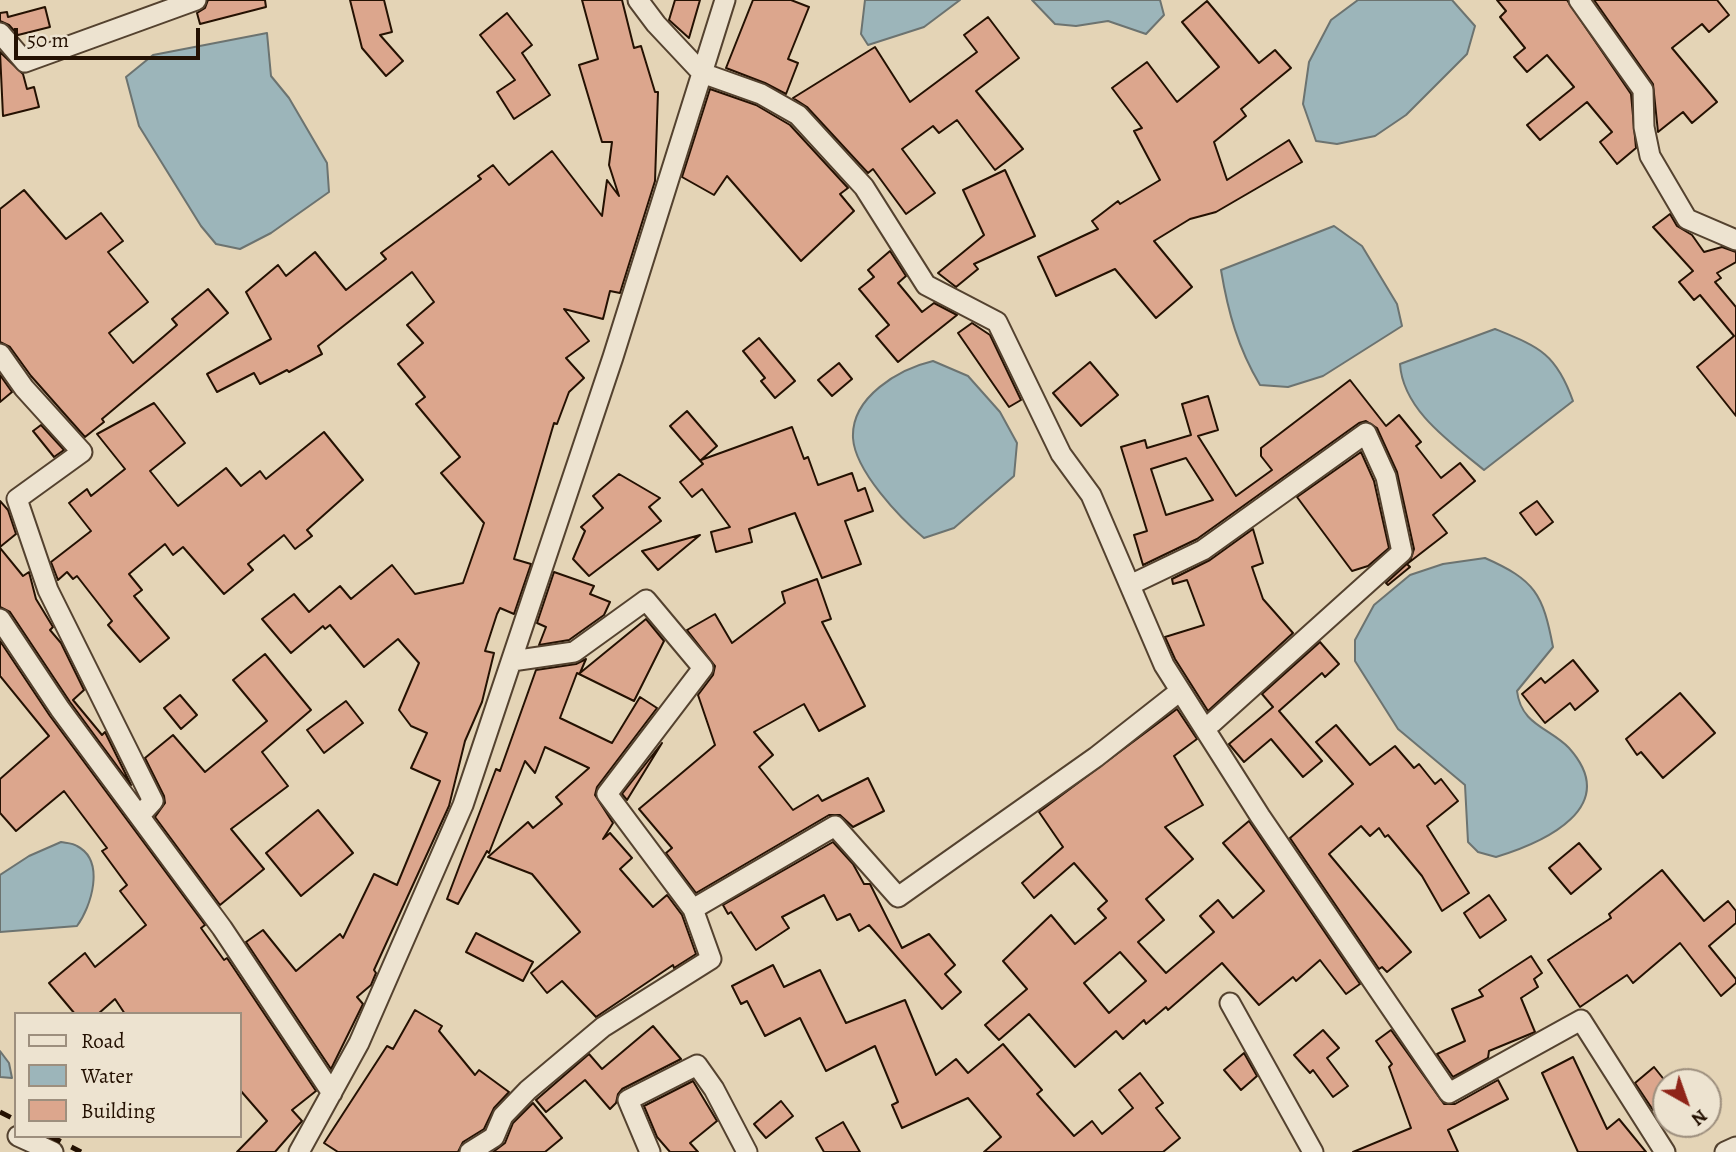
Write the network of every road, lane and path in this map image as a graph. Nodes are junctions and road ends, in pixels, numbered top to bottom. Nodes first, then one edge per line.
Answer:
1 (196, 0) edge
2 (638, 0) edge
3 (725, 0) edge
4 (1579, 0) edge
5 (0, 33) edge
6 (702, 73) junction
7 (1736, 241) edge
8 (0, 354) edge
9 (1130, 585) junction
10 (0, 619) edge
11 (512, 661) junction
12 (1180, 691) junction
13 (1212, 723) dead end
14 (141, 814) junction
15 (693, 909) junction
16 (1230, 1003) dead end
17 (332, 1093) junction
18 (22, 1138) edge
19 (1736, 1147) edge
20 (53, 1152) edge
21 (299, 1152) edge
22 (470, 1152) edge
23 (650, 1152) edge
24 (747, 1152) edge
25 (1314, 1152) edge
26 (1665, 1152) edge
27 (1726, 1152) edge

1 - 5 street
2 - 6 street
3 - 6 street
4 - 7 street
6 - 9 street
6 - 11 street
8 - 14 street
9 - 12 street
9 - 13 street
10 - 14 street
11 - 15 street
11 - 17 street
12 - 15 street
12 - 26 street
14 - 17 street
15 - 22 street
16 - 25 street
17 - 21 street
18 - 20 street
19 - 27 street
23 - 24 street

